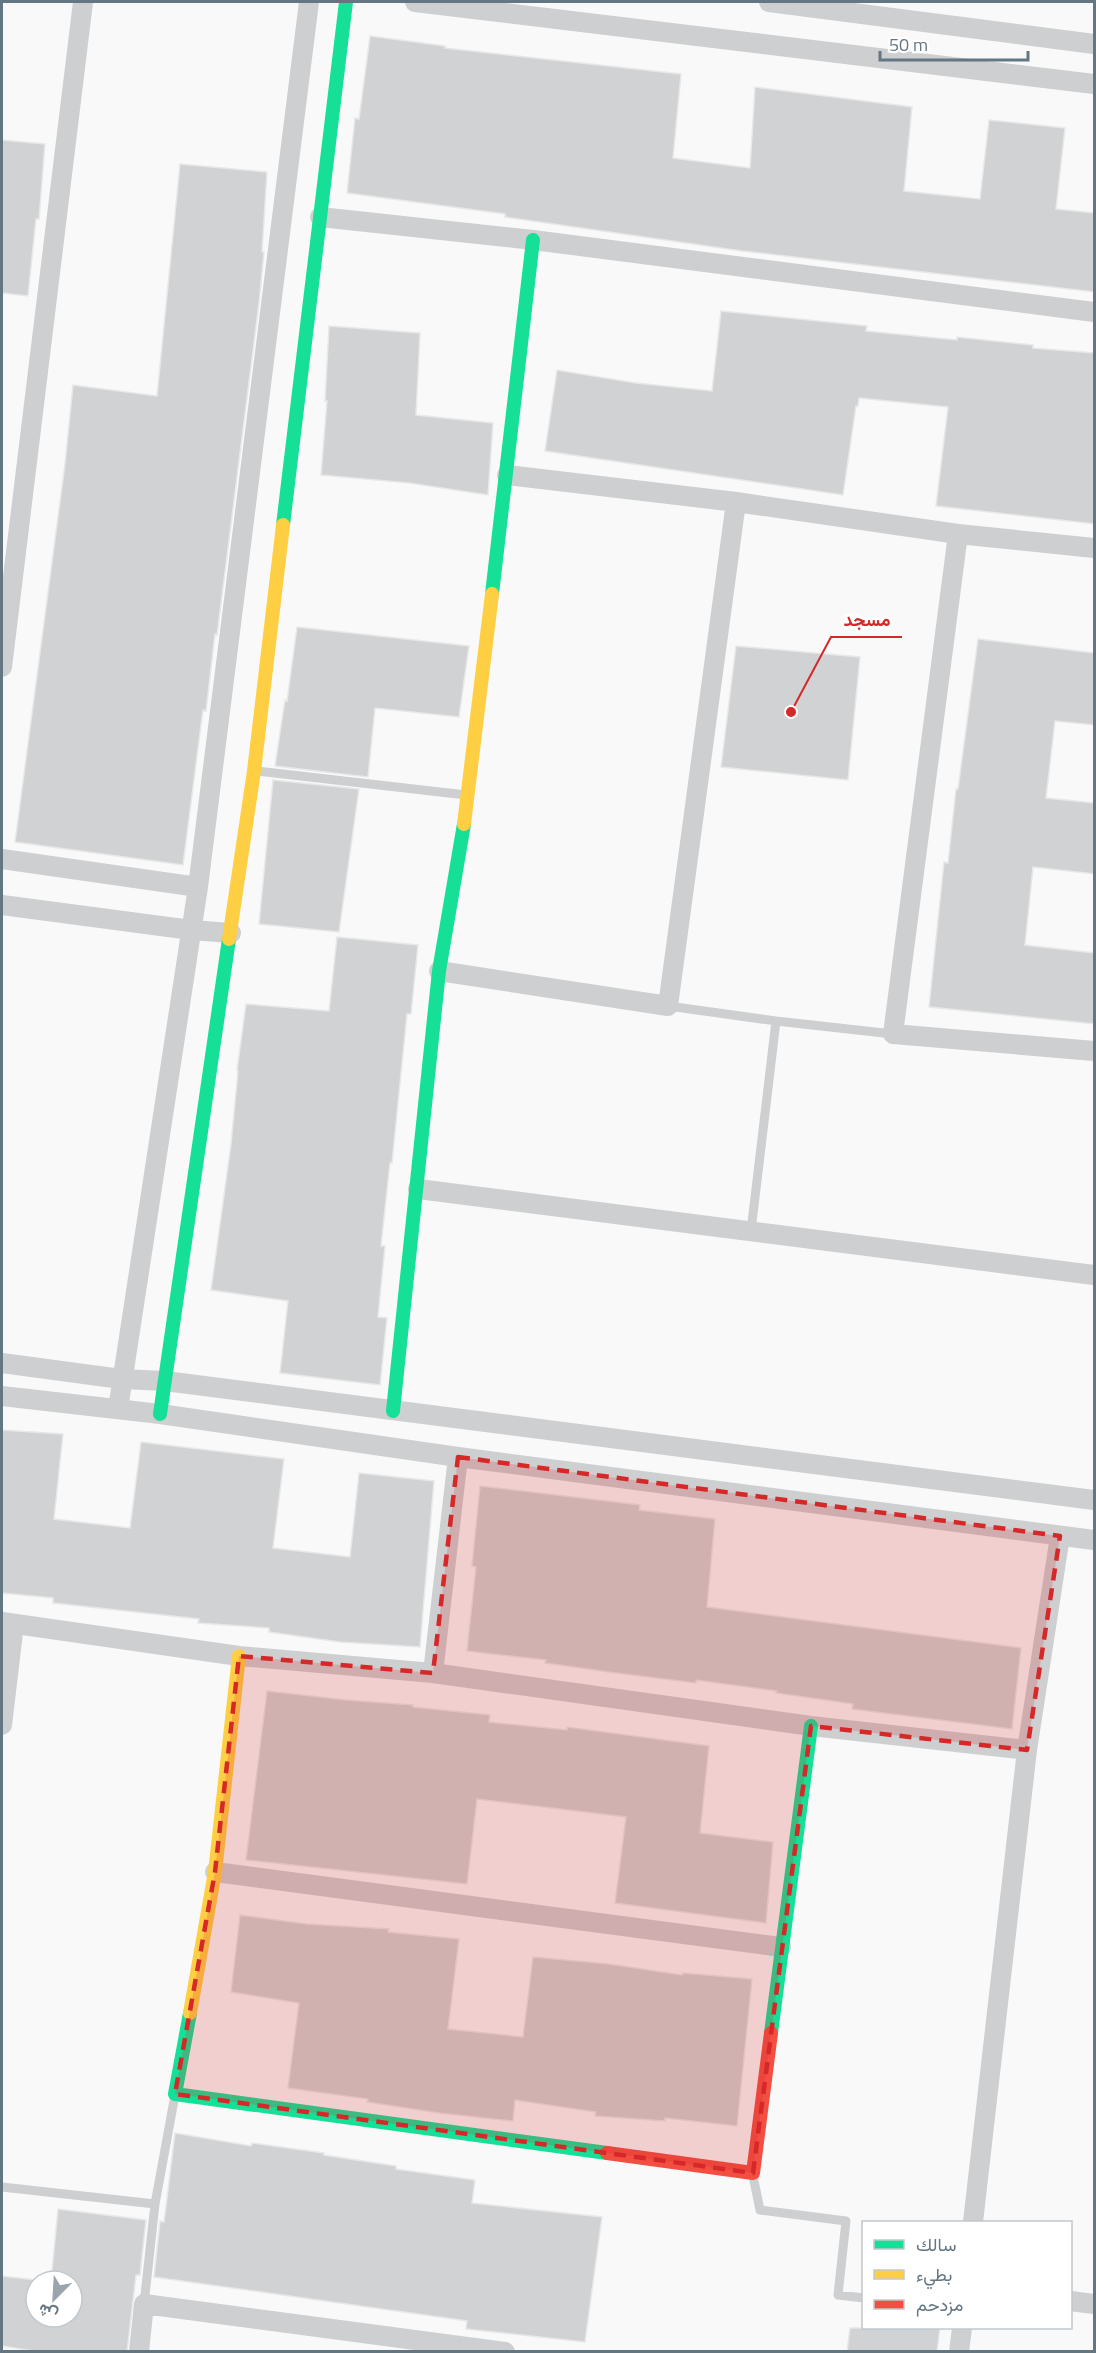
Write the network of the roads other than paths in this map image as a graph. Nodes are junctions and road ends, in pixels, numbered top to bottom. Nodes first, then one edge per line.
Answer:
1 (83, 2) edge
2 (309, 2) edge
3 (346, 2) edge
4 (415, 2) edge
5 (769, 2) edge
6 (1095, 44) edge
7 (1095, 84) edge
8 (320, 217) junction
9 (533, 240) junction
10 (1095, 312) edge
11 (507, 475) junction
12 (736, 502) junction
13 (958, 534) junction
14 (1095, 548) edge
15 (2, 667) edge
16 (254, 771) junction
17 (469, 796) junction
18 (2, 859) edge
19 (198, 887) junction
20 (2, 905) edge
21 (191, 930) junction
22 (231, 933) junction
23 (439, 972) junction
24 (668, 1006) junction
25 (776, 1021) junction
26 (893, 1034) junction
27 (1095, 1051) edge
28 (418, 1189) junction
29 (751, 1231) junction
30 (1094, 1274) edge
31 (2, 1363) edge
32 (121, 1378) junction
33 (165, 1381) junction
34 (2, 1396) edge
35 (118, 1409) junction
36 (393, 1412) junction
37 (160, 1414) junction
38 (458, 1457) junction
39 (1095, 1500) edge
40 (1060, 1536) junction
41 (1095, 1540) edge
42 (8, 1623) edge
43 (239, 1656) junction
44 (433, 1672) junction
45 (2, 1725) edge
46 (812, 1726) junction
47 (1027, 1750) junction
48 (215, 1872) junction
49 (781, 1947) junction
50 (175, 2094) junction
51 (753, 2173) junction
52 (2, 2187) edge
53 (155, 2204) junction
54 (973, 2221) edge
55 (862, 2298) edge
56 (1072, 2301) edge
57 (144, 2304) junction
58 (1095, 2304) edge
59 (962, 2329) edge
60 (139, 2352) edge
61 (505, 2352) edge
62 (958, 2352) edge

1 - 15 street
2 - 19 street
3 - 8 street
4 - 7 street
5 - 6 street
8 - 9 street
8 - 16 street
9 - 10 street
9 - 11 street
11 - 12 street
11 - 17 street
12 - 13 street
12 - 24 street
13 - 14 street
13 - 26 street
16 - 17 lane
16 - 22 street
17 - 23 street
18 - 19 street
19 - 21 street
20 - 21 street
21 - 22 street
21 - 32 street
22 - 33 street
23 - 24 street
23 - 28 street
24 - 25 lane
25 - 26 lane
25 - 29 lane
26 - 27 street
28 - 29 street
28 - 36 street
29 - 30 street
31 - 32 street
32 - 33 street
32 - 35 street
33 - 36 street
33 - 37 street
34 - 35 street
35 - 37 street
36 - 39 street
37 - 38 street
38 - 40 street
38 - 44 street
40 - 41 street
40 - 47 street
42 - 43 street
42 - 45 street
43 - 44 street
43 - 48 street
44 - 46 street
46 - 47 street
46 - 49 street
47 - 54 street
48 - 49 street
48 - 50 street
49 - 51 street
50 - 51 street
50 - 53 lane
51 - 55 lane
52 - 53 lane
53 - 57 lane
56 - 58 street
57 - 60 street
57 - 61 street
59 - 62 street

